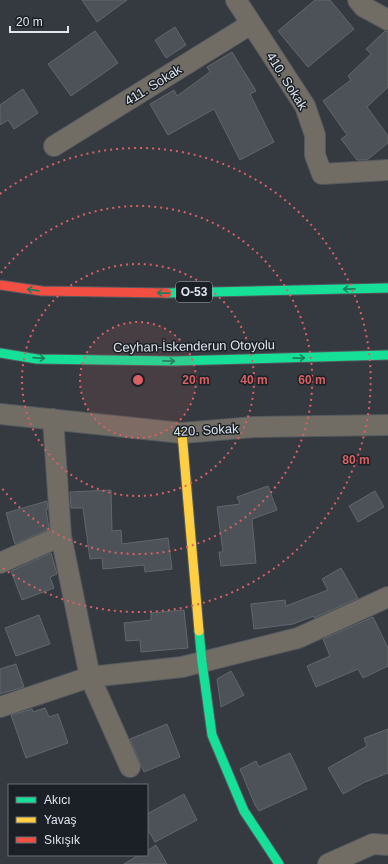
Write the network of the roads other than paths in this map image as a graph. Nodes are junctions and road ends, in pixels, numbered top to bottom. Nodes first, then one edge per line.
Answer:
1 (236, 0) edge
2 (358, 0) edge
3 (388, 20) edge
4 (251, 24) junction
5 (54, 146) dead end
6 (388, 170) edge
7 (0, 285) edge
8 (388, 288) edge
9 (0, 353) edge
10 (388, 355) edge
11 (0, 414) edge
12 (53, 419) junction
13 (388, 425) edge
14 (182, 433) junction
15 (61, 536) junction
16 (0, 562) edge
17 (388, 597) edge
18 (202, 662) junction
19 (90, 677) junction
20 (0, 707) edge
21 (130, 767) dead end
22 (388, 845) edge
23 (279, 864) edge
24 (328, 864) edge

1 - 4 street, 410. Sokak
2 - 3 street
4 - 5 street, 411. Sokak
4 - 6 street, 410. Sokak
8 -> 7 main road, O-53
9 -> 10 main road, Ceyhan-İskenderun Otoyolu
11 - 12 street, 420. Sokak
12 - 14 street, 420. Sokak
12 - 15 street
13 - 14 street, 420. Sokak
14 - 18 main road
15 - 16 street
15 - 19 street
17 - 18 street
18 - 19 street
18 - 23 main road
19 - 20 street
19 - 21 street
22 - 24 street

